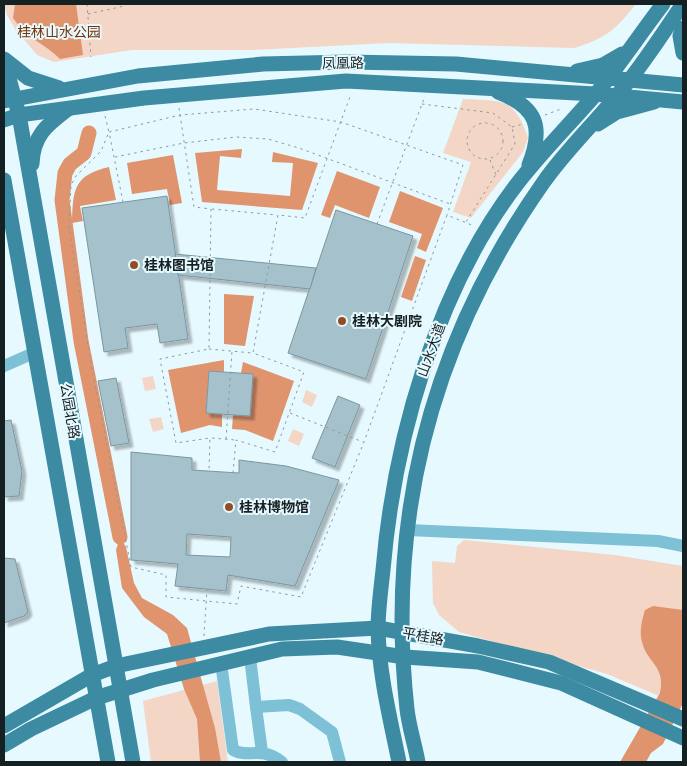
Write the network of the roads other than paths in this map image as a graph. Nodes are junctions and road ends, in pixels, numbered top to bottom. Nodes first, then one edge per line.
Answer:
1 (663, 4) edge
2 (683, 4) edge
3 (683, 28) edge
4 (636, 40) junction
5 (683, 53) edge
6 (4, 60) edge
7 (559, 73) junction
8 (607, 79) junction
9 (630, 80) junction
10 (683, 85) edge
11 (482, 87) junction
12 (65, 89) junction
13 (596, 94) junction
14 (617, 95) junction
15 (9, 100) edge
16 (680, 101) edge
17 (69, 108) junction
18 (19, 115) junction
19 (4, 120) edge
20 (578, 141) junction
21 (526, 173) junction
22 (4, 180) edge
23 (30, 183) junction
24 (35, 350) junction
25 (4, 361) edge
26 (4, 366) edge
27 (408, 530) junction
28 (683, 546) edge
29 (378, 628) junction
30 (403, 632) junction
31 (380, 651) junction
32 (405, 656) junction
33 (250, 657) junction
34 (215, 665) junction
35 (116, 666) junction
36 (92, 674) junction
37 (120, 691) junction
38 (96, 698) junction
39 (256, 707) junction
40 (683, 719) edge
41 (4, 726) edge
42 (681, 736) edge
43 (4, 745) edge
44 (262, 752) junction
45 (108, 762) edge
46 (133, 762) edge
47 (282, 762) edge
48 (340, 762) edge
49 (399, 762) edge
50 (418, 762) edge

1 - 4 main road, 山水大道
2 - 9 main road, 山水大道
3 - 5 main road
4 - 7 main road
4 - 8 main road, 山水大道
6 - 12 main road
6 - 15 main road, 公园北路
7 - 8 main road, 凤凰路
7 - 12 main road, 凤凰路
8 - 9 main road, 凤凰路
8 - 13 main road, 山水大道
9 - 10 main road, 凤凰路
9 - 14 main road, 山水大道
11 - 13 main road, 凤凰路
11 - 17 main road, 凤凰路
11 - 21 main road
12 - 15 main road, 凤凰路
13 - 14 main road, 凤凰路
13 - 21 main road, 山水大道
14 - 16 main road, 凤凰路
14 - 20 main road, 山水大道
15 - 18 main road, 公园北路
16 - 20 main road
17 - 18 main road, 凤凰路
17 - 23 main road
18 - 19 main road, 凤凰路
18 - 23 main road, 公园北路
20 - 27 main road, 山水大道
21 - 29 main road, 山水大道
22 - 24 main road, 公园北路
23 - 35 main road, 公园北路
24 - 25 street
24 - 26 street
24 - 36 main road, 公园北路
27 - 28 street
27 - 30 main road, 山水大道
29 - 30 main road, 平桂路
29 - 31 main road, 山水大道
29 - 35 main road, 平桂路
30 - 32 main road, 山水大道
30 - 40 main road, 平桂路
31 - 32 main road
31 - 33 main road
31 - 49 main road, 山水大道
32 - 42 main road
32 - 50 main road, 山水大道
33 - 34 main road
33 - 39 street
34 - 37 main road
34 - 44 street
35 - 36 main road
35 - 37 main road, 公园北路
36 - 38 main road, 公园北路
36 - 41 main road
37 - 38 main road
37 - 46 main road, 公园北路
38 - 43 main road
38 - 45 main road, 公园北路
39 - 44 street
39 - 48 street
44 - 47 street

